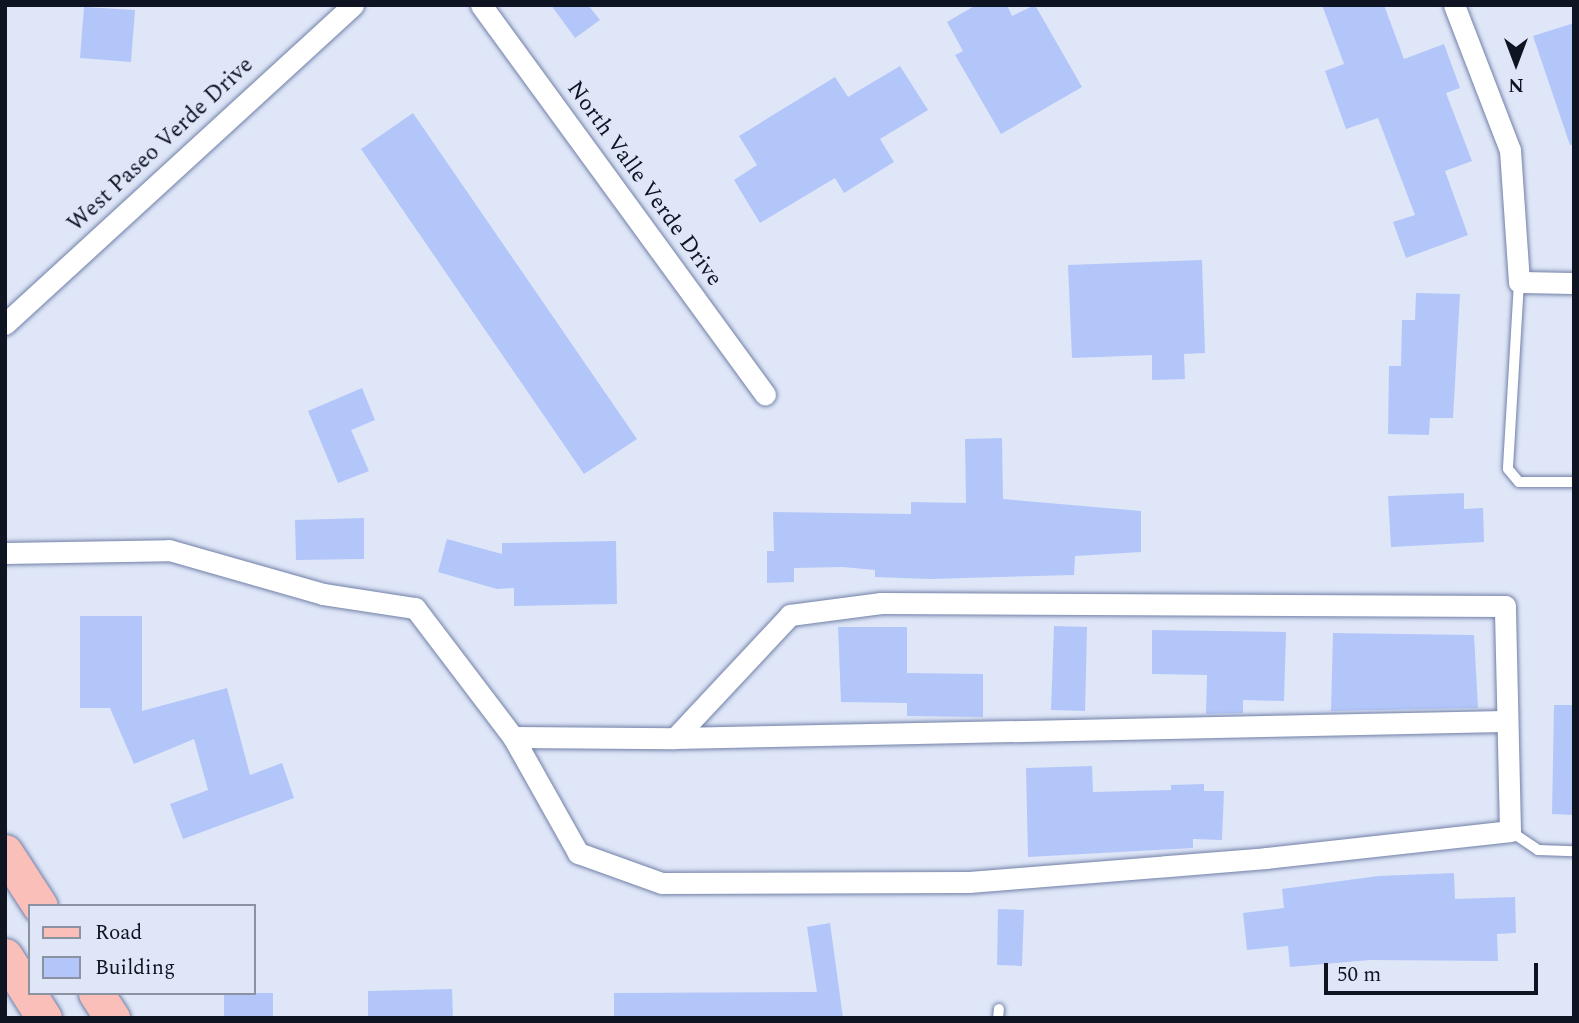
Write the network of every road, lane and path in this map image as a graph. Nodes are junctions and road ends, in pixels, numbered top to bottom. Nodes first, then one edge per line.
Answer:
1 (352, 5) edge
2 (481, 5) edge
3 (1454, 5) edge
4 (1520, 282) junction
5 (1574, 283) edge
6 (5, 324) edge
7 (765, 394) dead end
8 (1574, 482) edge
9 (5, 553) edge
10 (1504, 721) junction
11 (513, 737) junction
12 (675, 738) junction
13 (1510, 831) junction
14 (1574, 851) edge
15 (5, 852) edge
16 (39, 904) edge
17 (5, 956) edge
18 (28, 993) edge
19 (30, 995) edge
20 (97, 995) edge
21 (44, 1018) edge
22 (112, 1018) edge

1 - 6 street, West Paseo Verde Drive
2 - 7 street, North Valle Verde Drive
3 - 4 street
4 - 5 street
4 - 8 lane
9 - 11 street
10 - 12 street
10 - 12 street
10 - 13 street
11 - 12 street
11 - 13 street
13 - 14 lane
15 - 16 main road
17 - 18 main road
19 - 21 main road
20 - 22 main road

